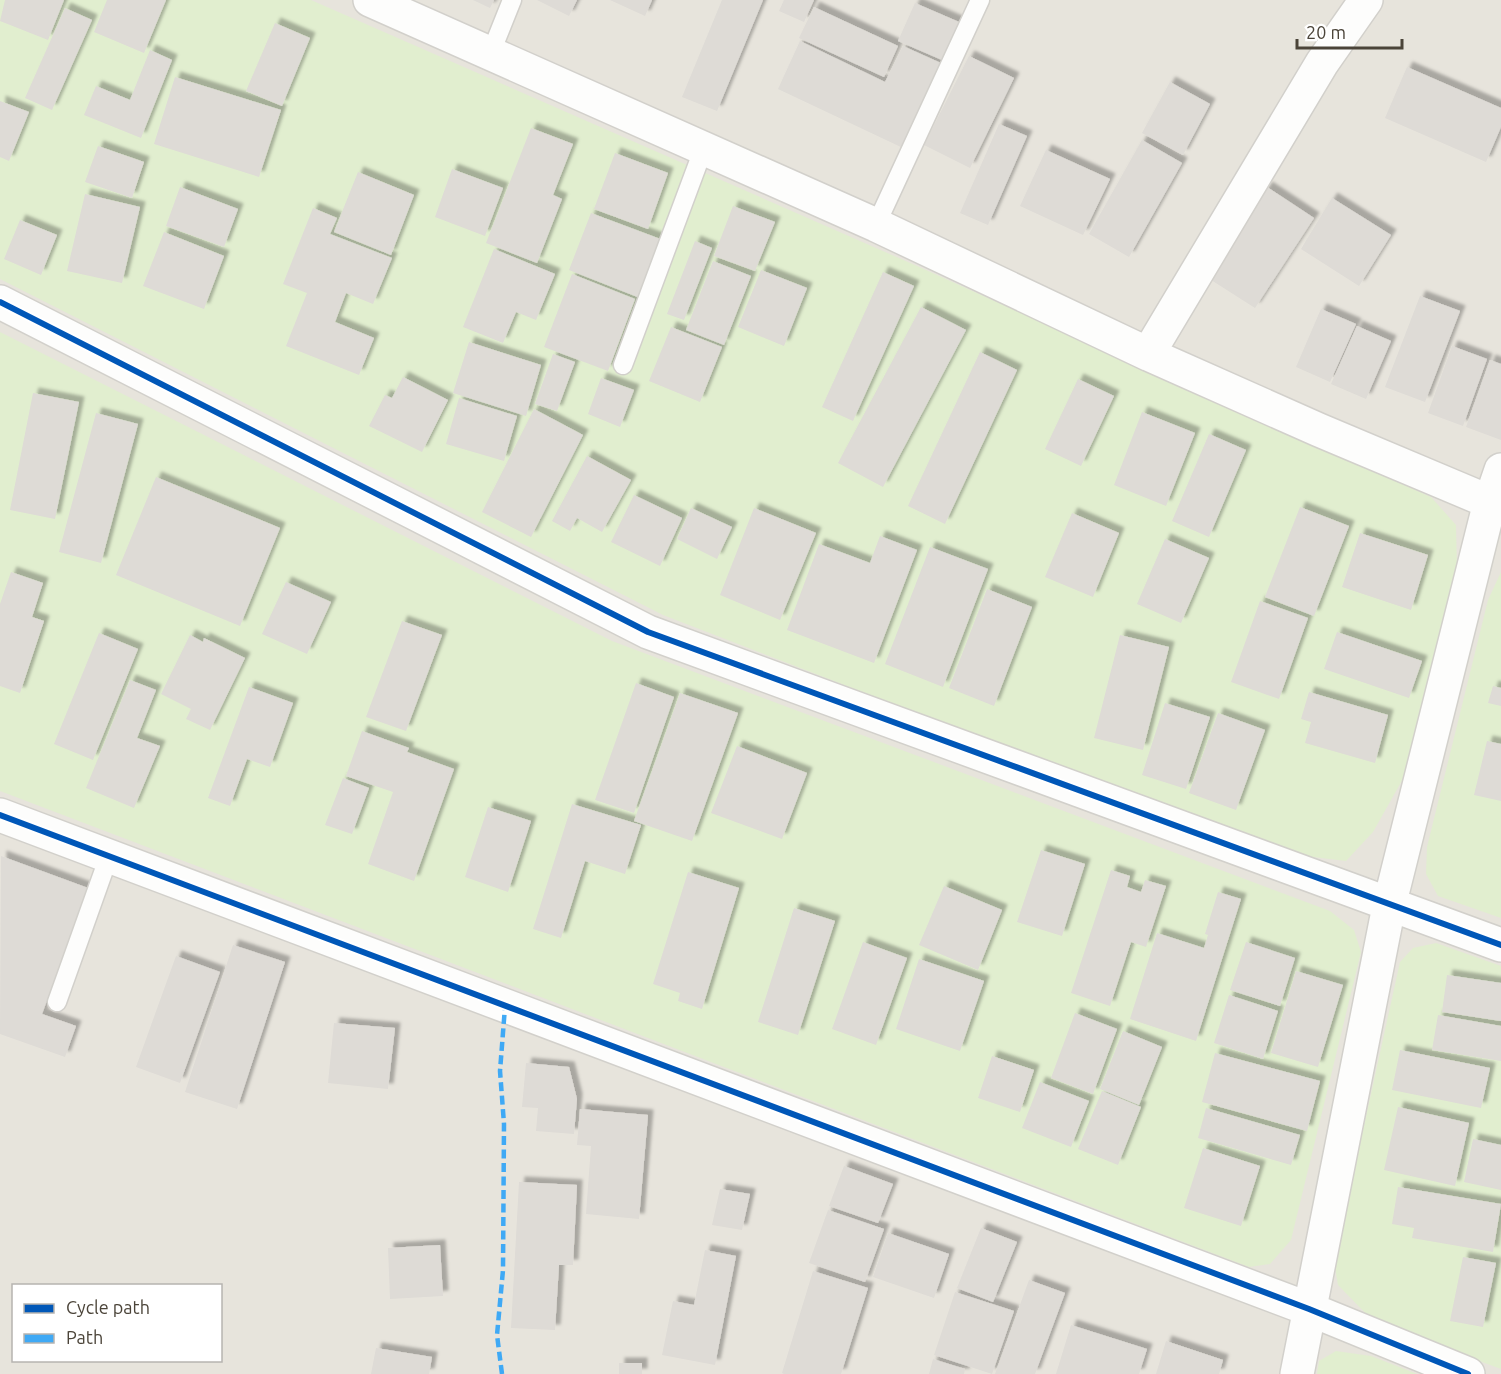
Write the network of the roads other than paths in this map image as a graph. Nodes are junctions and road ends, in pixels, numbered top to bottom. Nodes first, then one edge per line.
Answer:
1 (370, 0) edge
2 (512, 0) edge
3 (980, 0) edge
4 (1366, 0) edge
5 (490, 55) junction
6 (703, 150) junction
7 (876, 225) junction
8 (0, 302) edge
9 (1148, 354) junction
10 (623, 365) dead end
11 (1501, 470) edge
12 (1495, 502) edge
13 (0, 815) edge
14 (109, 856) junction
15 (1389, 906) junction
16 (1501, 945) edge
17 (57, 1002) dead end
18 (1309, 1309) junction
19 (1297, 1374) edge
20 (1468, 1374) edge

1 - 5 street
2 - 5 lane
3 - 7 lane
4 - 9 street
5 - 6 street
6 - 7 street
6 - 10 lane
7 - 9 street
8 - 15 street
9 - 12 street
11 - 12 street
12 - 15 street
13 - 14 street
14 - 17 lane
14 - 18 street
15 - 16 street
15 - 18 street
18 - 19 street
18 - 20 street

